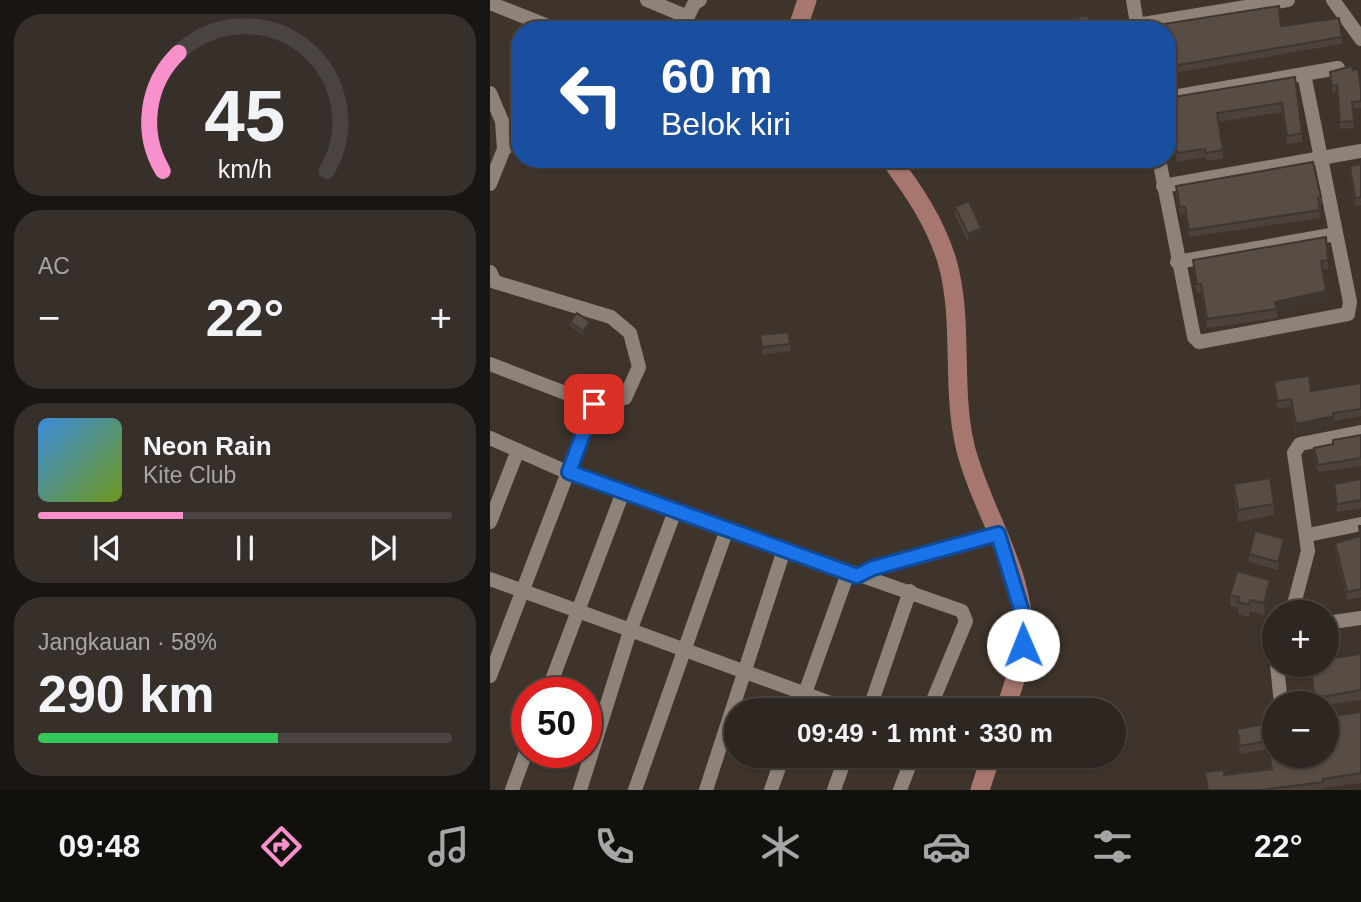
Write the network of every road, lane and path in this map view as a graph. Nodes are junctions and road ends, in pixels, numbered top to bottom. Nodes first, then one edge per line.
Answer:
1 (647, 0) edge
2 (700, 0) edge
3 (807, 0) edge
4 (1133, 0) edge
5 (1288, 0) edge
6 (1333, 0) edge
7 (490, 3) edge
8 (535, 21) edge
9 (680, 21) edge
10 (686, 21) edge
11 (800, 21) edge
12 (1137, 21) edge
13 (1171, 21) edge
14 (1361, 39) edge
15 (1338, 68) edge
16 (1304, 74) junction
17 (490, 93) edge
18 (1176, 96) edge
19 (511, 144) edge
20 (504, 149) junction
21 (1361, 151) edge
22 (1320, 158) junction
23 (896, 168) edge
24 (1160, 168) edge
25 (490, 184) edge
26 (1163, 186) junction
27 (1336, 234) junction
28 (1177, 262) junction
29 (490, 272) edge
30 (490, 364) edge
31 (594, 404) junction
32 (1361, 432) edge
33 (490, 438) edge
34 (517, 450) junction
35 (569, 472) junction
36 (623, 492) junction
37 (675, 511) junction
38 (490, 522) edge
39 (1361, 524) edge
40 (727, 529) junction
41 (998, 534) junction
42 (1308, 535) junction
43 (784, 550) junction
44 (852, 575) junction
45 (490, 579) edge
46 (524, 591) junction
47 (910, 591) junction
48 (1295, 600) edge
49 (577, 611) junction
50 (1361, 618) edge
51 (1339, 621) edge
52 (630, 631) junction
53 (685, 651) junction
54 (744, 672) junction
55 (490, 676) edge
56 (553, 677) edge
57 (805, 694) junction
58 (804, 698) edge
59 (816, 698) edge
60 (873, 698) edge
61 (934, 698) edge
62 (1008, 698) edge
63 (520, 768) edge
64 (779, 768) edge
65 (842, 768) edge
66 (908, 768) edge
67 (987, 768) edge
68 (512, 790) edge
69 (580, 790) edge
70 (635, 790) edge
71 (706, 790) edge
72 (771, 790) edge
73 (834, 790) edge
74 (900, 790) edge
75 (980, 790) edge

1 - 9 street
2 - 10 street
3 - 11 main road
4 - 12 street
5 - 13 street
6 - 14 street
7 - 8 street
15 - 16 street
16 - 18 street
16 - 22 street
17 - 20 street
19 - 20 street
20 - 25 street
21 - 22 street
22 - 26 street
22 - 27 street
23 - 41 main road
24 - 26 street
26 - 28 street
27 - 28 street
27 - 28 street
29 - 31 street
30 - 31 street
31 - 35 street
32 - 42 street
33 - 34 street
34 - 35 street
34 - 38 street
35 - 36 street
35 - 46 street
36 - 37 street
36 - 49 street
37 - 40 street
37 - 52 street
39 - 42 street
40 - 43 street
40 - 53 street
41 - 44 street
41 - 62 main road
42 - 48 street
43 - 44 street
43 - 54 street
44 - 47 street
44 - 57 street
45 - 46 street
46 - 49 street
46 - 55 street
47 - 60 street
47 - 61 street
49 - 52 street
49 - 56 street
50 - 51 street
52 - 53 street
52 - 69 street
53 - 54 street
53 - 70 street
54 - 57 street
54 - 71 street
57 - 58 street
57 - 59 street
63 - 68 street
64 - 72 street
65 - 73 street
66 - 74 street
67 - 75 main road

